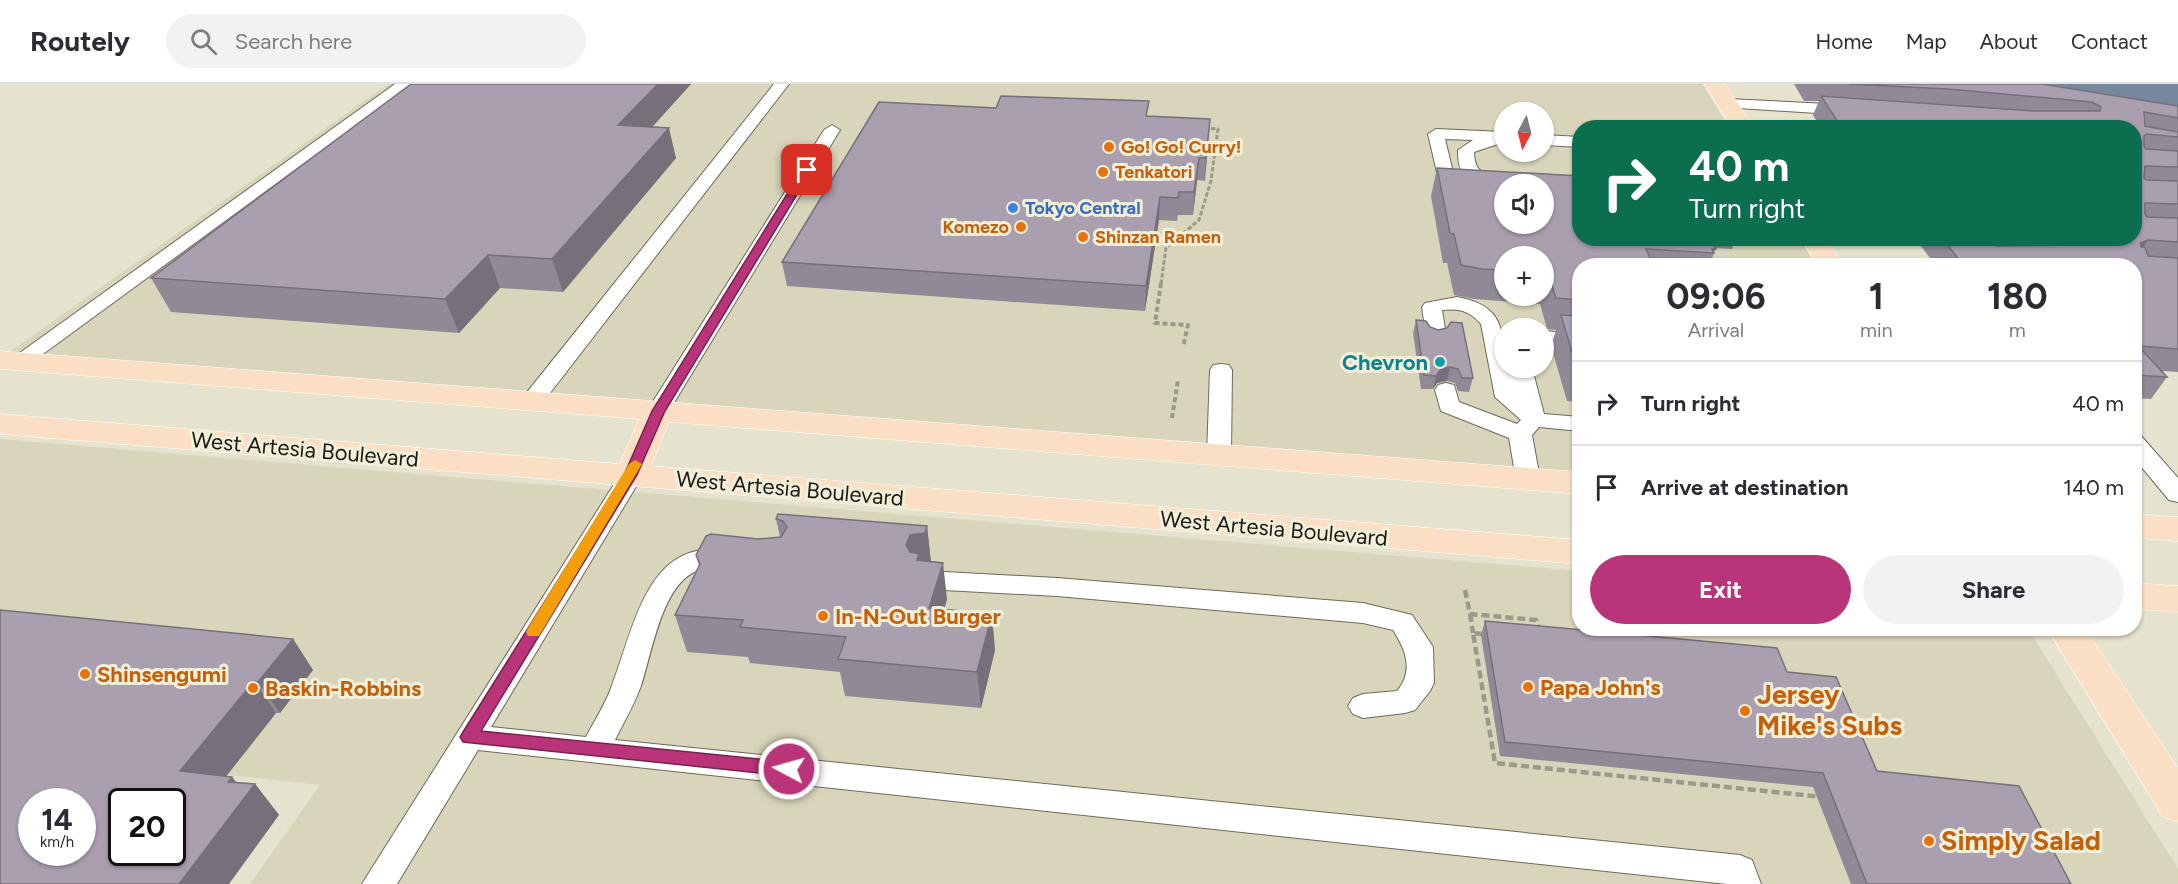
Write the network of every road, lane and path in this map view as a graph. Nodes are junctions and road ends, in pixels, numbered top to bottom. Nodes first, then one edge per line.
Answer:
1 (405, 84) edge
2 (783, 84) edge
3 (1715, 84) edge
4 (1728, 104) junction
5 (1868, 111) edge
6 (1738, 120) edge
7 (1198, 128) edge
8 (832, 130) dead end
9 (1494, 137) edge
10 (1494, 140) edge
11 (1554, 141) edge
12 (1572, 142) edge
13 (1494, 185) edge
14 (1494, 193) edge
15 (1436, 335) edge
16 (1554, 338) edge
17 (1572, 339) edge
18 (1183, 347) dead end
19 (10, 361) edge
20 (1221, 370) dead end
21 (1523, 378) edge
22 (1178, 380) dead end
23 (1446, 390) dead end
24 (532, 401) junction
25 (658, 411) junction
26 (0, 423) edge
27 (1171, 424) dead end
28 (1572, 424) edge
29 (1527, 427) junction
30 (2142, 451) edge
31 (1219, 455) junction
32 (631, 475) junction
33 (1528, 479) junction
34 (1572, 482) edge
35 (2178, 494) edge
36 (2142, 527) edge
37 (2178, 529) edge
38 (1572, 551) edge
39 (757, 562) edge
40 (926, 580) edge
41 (1465, 590) dead end
42 (2142, 597) edge
43 (2178, 599) edge
44 (1470, 614) junction
45 (1473, 633) junction
46 (1496, 635) edge
47 (2070, 636) edge
48 (1542, 638) edge
49 (1363, 706) dead end
50 (469, 737) junction
51 (595, 748) junction
52 (1828, 798) edge
53 (2178, 804) edge
54 (379, 884) edge
55 (1744, 884) edge

1 - 19 lane
2 - 24 lane
3 - 4 main road
4 - 5 lane
4 - 6 main road
7 - 18 path
8 - 25 lane
9 - 14 lane
10 - 13 lane
11 - 12 lane
15 - 29 lane
16 - 17 lane
19 - 24 main road
20 - 31 lane
21 - 29 lane
22 - 27 path
23 - 29 lane
24 - 25 main road
25 - 31 main road
25 - 32 main road
26 - 32 main road, West Artesia Boulevard
28 - 29 lane
29 - 33 lane
30 - 35 lane
31 - 33 main road
32 - 38 main road, West Artesia Boulevard
32 - 50 lane
33 - 34 main road
36 - 37 main road
39 - 51 lane
40 - 49 lane
41 - 44 path
42 - 43 main road
44 - 45 path
44 - 48 path
45 - 46 path
45 - 52 path
47 - 53 main road
50 - 51 lane
50 - 54 lane
51 - 55 lane

